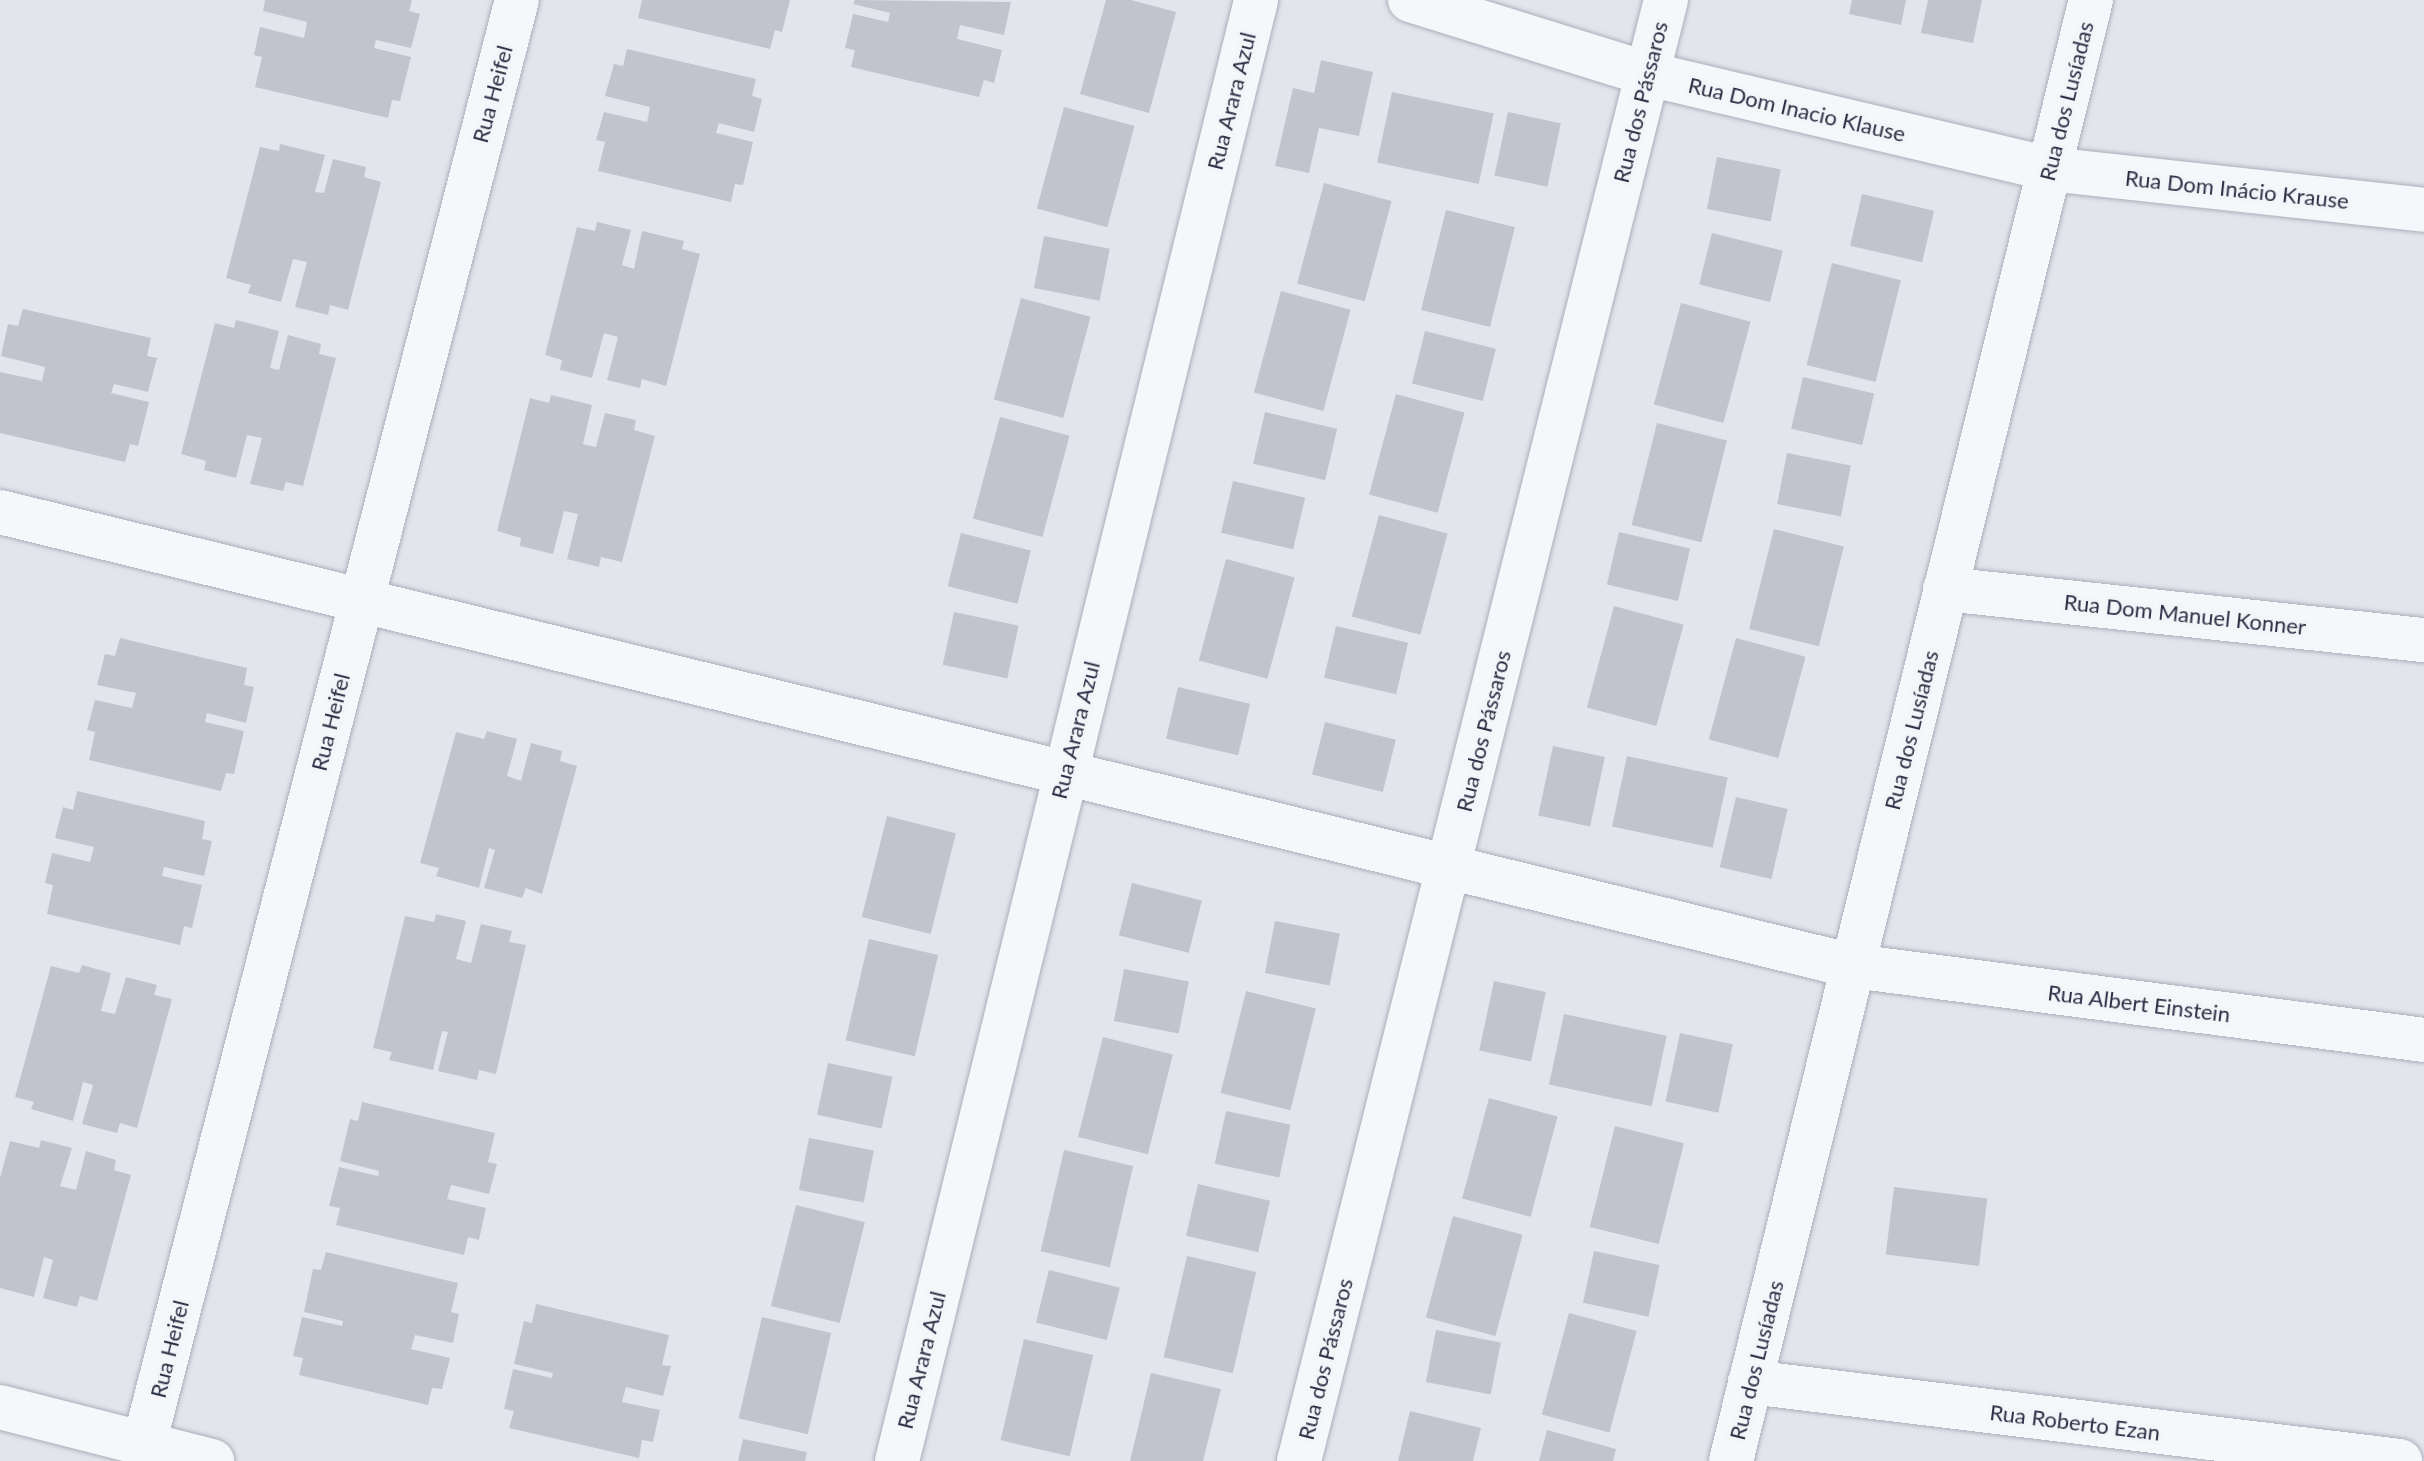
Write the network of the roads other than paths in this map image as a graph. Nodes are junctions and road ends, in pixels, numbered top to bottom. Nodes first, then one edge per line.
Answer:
1 (517, 0) edge
2 (1256, 0) edge
3 (1410, 0) edge
4 (1666, 0) edge
5 (2091, 0) edge
6 (1648, 74) junction
7 (2049, 169) junction
8 (2424, 210) edge
9 (0, 512) edge
10 (1945, 589) junction
11 (362, 600) junction
12 (2424, 640) edge
13 (1065, 772) junction
14 (1449, 867) junction
15 (1853, 966) junction
16 (2424, 1040) edge
17 (1750, 1382) junction
18 (0, 1407) edge
19 (144, 1444) junction
20 (212, 1461) edge
21 (897, 1461) edge
22 (1299, 1461) edge
23 (1731, 1461) edge
24 (2400, 1461) edge

1 - 11 street, Rua Heifel
2 - 13 street, Rua Arara Azul
3 - 6 street, Rua Dom Inacio Klause
4 - 6 street, Rua dos Pássaros
5 - 7 street, Rua dos Lusíadas
6 - 7 street, Rua Dom Inacio Klause
6 - 14 street, Rua dos Pássaros
7 - 8 street, Rua Dom Inácio Krause
7 - 10 street, Rua dos Lusíadas
9 - 11 street, Rua Albert Einstein
10 - 12 street, Rua Dom Manuel Konner
10 - 15 street, Rua dos Lusíadas
11 - 13 street, Rua Albert Einstein
11 - 19 street, Rua Heifel
13 - 14 street, Rua Albert Einstein
13 - 21 street, Rua Arara Azul
14 - 15 street, Rua Albert Einstein
14 - 22 street, Rua dos Pássaros
15 - 16 street, Rua Albert Einstein
15 - 17 street, Rua dos Lusíadas
17 - 23 street, Rua dos Lusíadas
17 - 24 street, Rua Roberto Ezan
18 - 19 street
19 - 20 street

